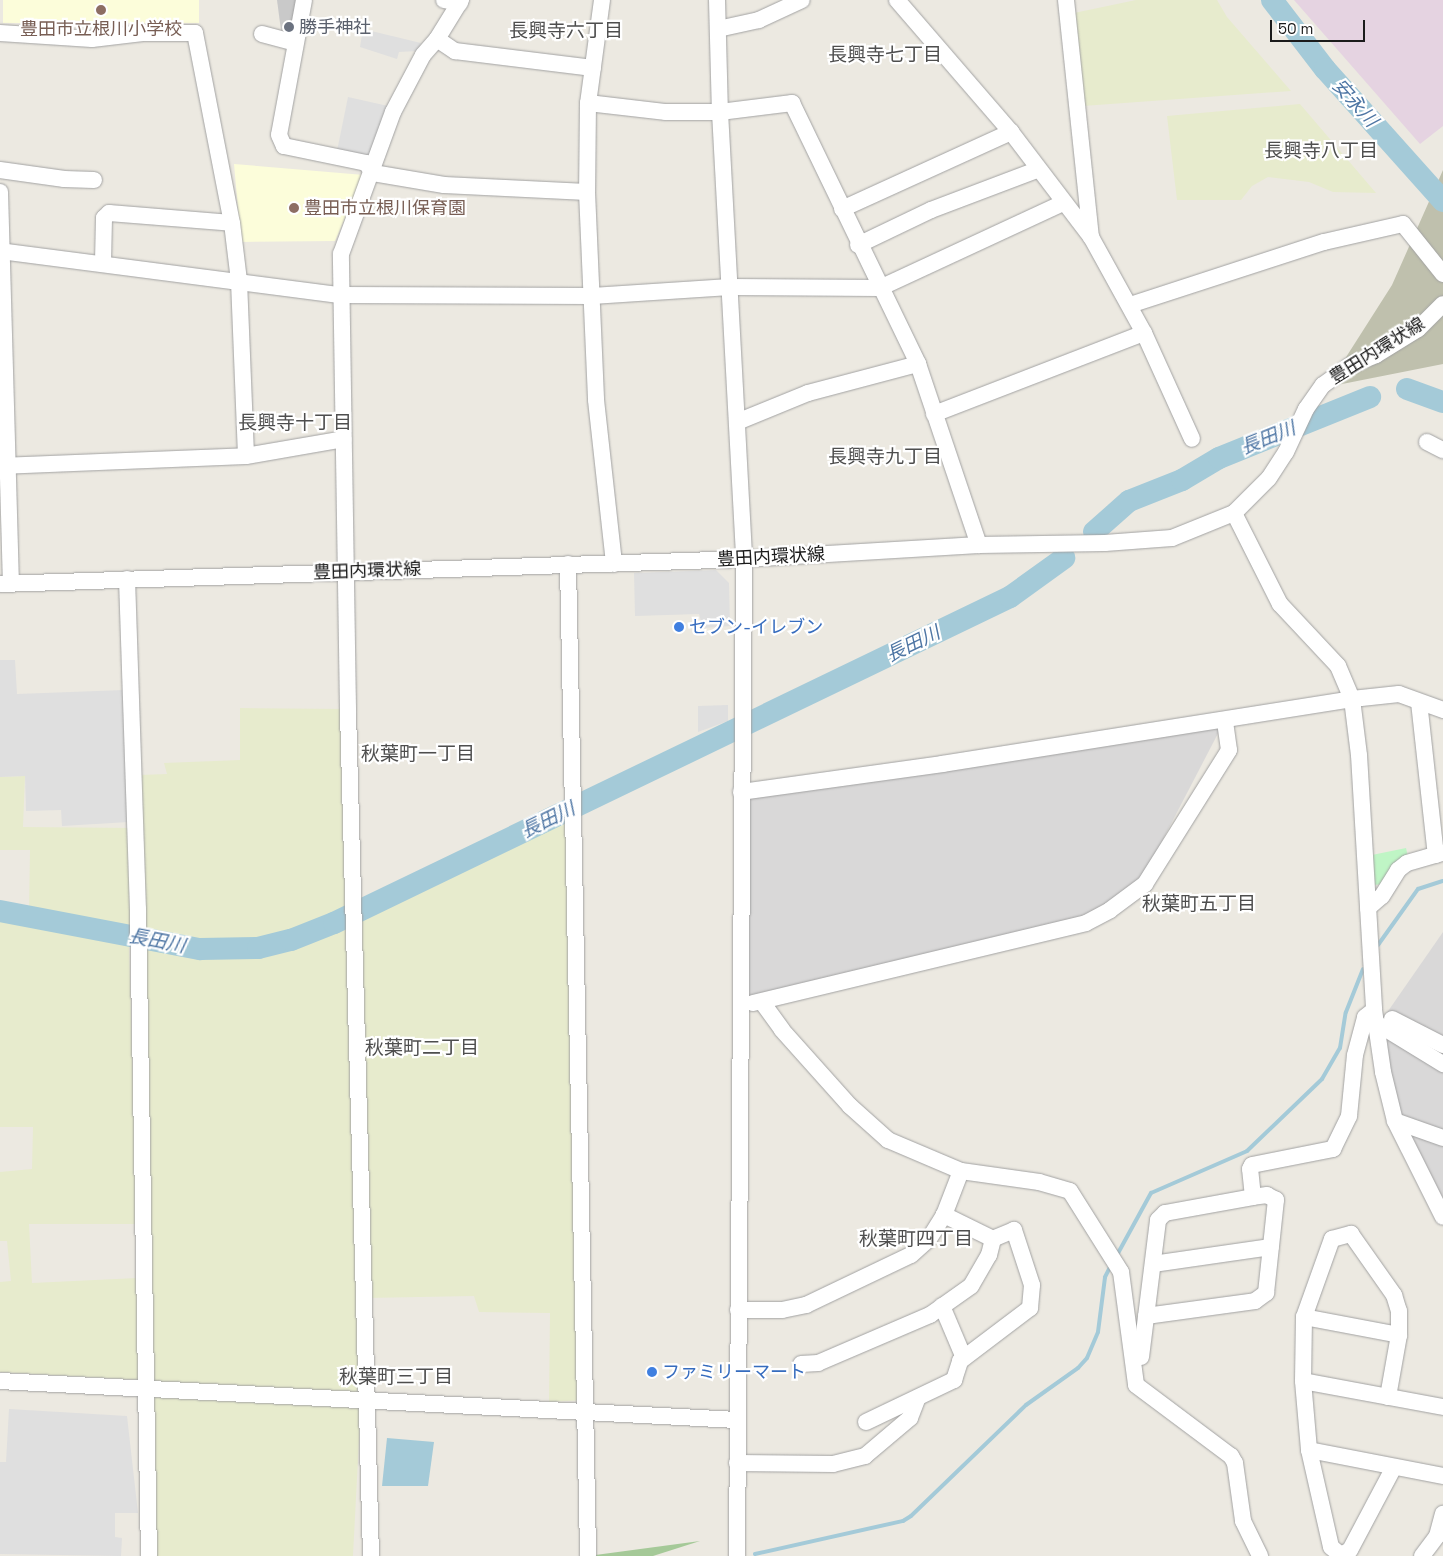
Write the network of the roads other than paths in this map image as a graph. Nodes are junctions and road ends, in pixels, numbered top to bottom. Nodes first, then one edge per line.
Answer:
1 (304, 0) edge
2 (602, 0) edge
3 (717, 0) edge
4 (802, 0) edge
5 (896, 0) edge
6 (1066, 0) edge
7 (455, 1) edge
8 (718, 29) junction
9 (0, 33) edge
10 (262, 34) dead end
11 (438, 39) junction
12 (295, 43) junction
13 (593, 68) junction
14 (588, 103) junction
15 (720, 112) junction
16 (1011, 132) junction
17 (0, 170) edge
18 (1037, 170) junction
19 (373, 173) junction
20 (94, 180) dead end
21 (0, 192) edge
22 (587, 192) junction
23 (1063, 203) junction
24 (842, 208) junction
25 (232, 223) junction
26 (1091, 238) junction
27 (858, 245) junction
28 (1, 251) edge
29 (103, 262) junction
30 (1443, 274) edge
31 (239, 281) junction
32 (730, 287) junction
33 (880, 288) junction
34 (341, 294) junction
35 (592, 296) junction
36 (1443, 304) edge
37 (1130, 305) junction
38 (1144, 333) junction
39 (918, 364) junction
40 (934, 414) junction
41 (737, 422) junction
42 (344, 439) junction
43 (1192, 439) dead end
44 (1427, 442) dead end
45 (1443, 450) edge
46 (246, 456) junction
47 (4, 466) edge
48 (1234, 513) junction
49 (979, 545) junction
50 (744, 559) junction
51 (568, 564) junction
52 (614, 564) junction
53 (347, 572) junction
54 (127, 579) junction
55 (5, 584) edge
56 (1352, 699) junction
57 (1419, 702) junction
58 (1443, 710) edge
59 (1225, 720) junction
60 (741, 792) junction
61 (1440, 854) edge
62 (1368, 908) junction
63 (762, 1002) junction
64 (741, 1004) junction
65 (1375, 1016) junction
66 (1443, 1045) edge
67 (1443, 1064) edge
68 (1395, 1121) junction
69 (1443, 1138) edge
70 (961, 1171) junction
71 (1253, 1197) junction
72 (944, 1215) junction
73 (1443, 1217) edge
74 (993, 1238) junction
75 (1271, 1247) junction
76 (1152, 1264) junction
77 (942, 1306) junction
78 (738, 1310) junction
79 (1146, 1316) junction
80 (1304, 1318) junction
81 (1399, 1335) junction
82 (1141, 1357) dead end
83 (964, 1358) junction
84 (801, 1364) dead end
85 (1303, 1381) junction
86 (0, 1382) edge
87 (148, 1389) junction
88 (918, 1397) junction
89 (1388, 1397) junction
90 (368, 1401) junction
91 (1443, 1407) edge
92 (586, 1412) junction
93 (736, 1420) junction
94 (866, 1422) dead end
95 (1309, 1450) junction
96 (737, 1463) junction
97 (1394, 1467) junction
98 (1443, 1476) edge
99 (1443, 1514) edge
100 (1440, 1538) edge
101 (149, 1556) edge
102 (371, 1556) edge
103 (588, 1556) edge
104 (737, 1556) edge
105 (1260, 1556) edge
106 (1422, 1556) edge

1 - 12 street
2 - 13 street
3 - 8 street
4 - 8 street
5 - 16 street
6 - 26 street
7 - 11 street
8 - 15 street
9 - 25 street
10 - 12 street
11 - 13 street
11 - 19 street
12 - 19 street
13 - 14 street
14 - 15 street
14 - 22 street
15 - 24 street
15 - 32 street
16 - 18 street
16 - 24 street
17 - 20 street
18 - 23 street
18 - 27 street
19 - 22 street
19 - 34 street
21 - 28 street
22 - 35 street
23 - 26 street
23 - 33 street
24 - 27 street
25 - 29 street
25 - 31 street
26 - 37 street
27 - 33 street
28 - 29 street
28 - 47 street
29 - 31 street
30 - 37 street
31 - 34 street
31 - 46 street
32 - 33 street
32 - 35 street
32 - 41 street
33 - 39 street
34 - 35 street
34 - 42 street
35 - 52 street
36 - 48 street, 豊田内環状線
37 - 38 street
38 - 40 street
38 - 43 street
39 - 40 street
39 - 41 street
40 - 49 street
41 - 50 street
42 - 46 street
42 - 53 street
44 - 45 street
46 - 47 street
47 - 55 street
48 - 49 street, 豊田内環状線
48 - 56 street
49 - 50 street, 豊田内環状線
50 - 52 street, 豊田内環状線
50 - 60 street
51 - 52 street, 豊田内環状線
51 - 53 street, 豊田内環状線
51 - 92 street
53 - 54 street, 豊田内環状線
53 - 90 street
54 - 55 street, 豊田内環状線
54 - 87 street
56 - 57 street
56 - 59 street
56 - 62 street
57 - 58 street
57 - 61 street
59 - 60 street
59 - 63 street
60 - 64 street
61 - 62 street
62 - 65 street
63 - 64 street
63 - 70 street
64 - 78 street
65 - 66 street
65 - 67 street
65 - 68 street
65 - 71 street
68 - 69 street
68 - 73 street
70 - 72 street
70 - 105 street
71 - 75 street
71 - 76 street
72 - 74 street
72 - 78 street
74 - 77 street
74 - 83 street
75 - 76 street
75 - 79 street
76 - 79 street
77 - 83 street
77 - 84 street
78 - 93 street
79 - 82 street
80 - 81 street
80 - 81 street
80 - 85 street
81 - 89 street
83 - 88 street
85 - 89 street
85 - 95 street
86 - 87 street
87 - 90 street
87 - 101 street
88 - 94 street
88 - 96 street
89 - 91 street
90 - 92 street
90 - 102 street
92 - 93 street
92 - 103 street
93 - 96 street
95 - 97 street
95 - 97 street
96 - 104 street
97 - 98 street
99 - 100 street
100 - 106 street

